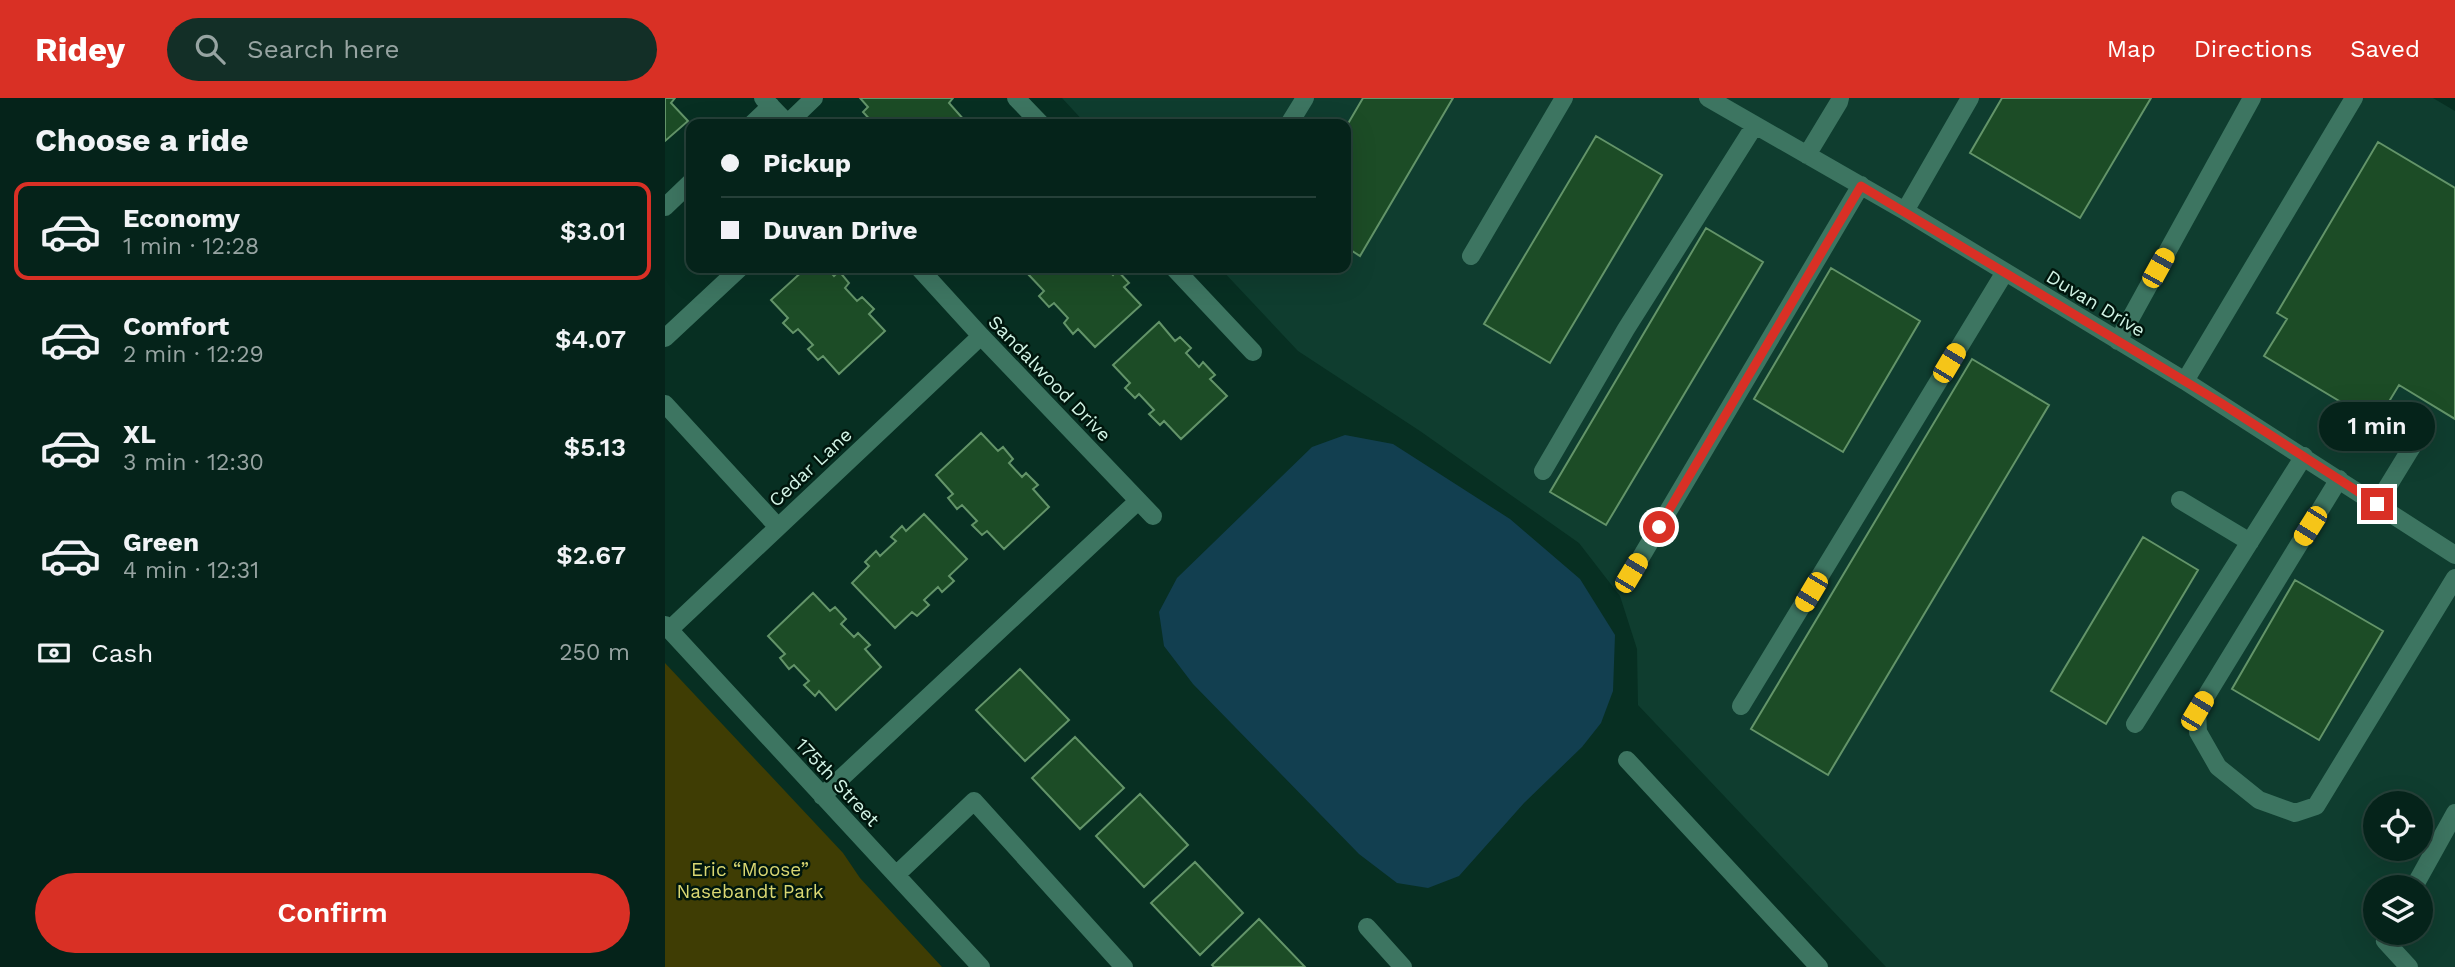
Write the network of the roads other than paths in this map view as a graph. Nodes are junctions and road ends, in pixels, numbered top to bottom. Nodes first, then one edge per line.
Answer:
1 (814, 98) edge
2 (1016, 98) edge
3 (1305, 98) edge
4 (1564, 98) edge
5 (1708, 98) edge
6 (1839, 98) edge
7 (1969, 98) edge
8 (2252, 98) edge
9 (2354, 98) edge
10 (767, 102) edge
11 (755, 119) edge
12 (782, 119) edge
13 (792, 119) edge
14 (1036, 119) edge
15 (1292, 119) edge
16 (1755, 125) junction
17 (1807, 155) junction
18 (1861, 186) junction
19 (686, 187) edge
20 (665, 207) edge
21 (1905, 212) junction
22 (1471, 256) dead end
23 (2004, 272) junction
24 (735, 273) edge
25 (924, 273) edge
26 (1179, 273) edge
27 (981, 336) junction
28 (665, 338) edge
29 (2118, 341) junction
30 (1252, 352) dead end
31 (2185, 381) junction
32 (665, 404) edge
33 (2418, 437) dead end
34 (2304, 456) junction
35 (1543, 471) dead end
36 (2339, 479) junction
37 (2180, 500) dead end
38 (1138, 501) junction
39 (2377, 504) junction
40 (1153, 516) dead end
41 (778, 527) junction
42 (2250, 542) junction
43 (2452, 547) edge
44 (1631, 573) dead end
45 (2455, 578) edge
46 (667, 628) edge
47 (1741, 706) dead end
48 (2135, 724) dead end
49 (1627, 760) dead end
50 (822, 796) junction
51 (2455, 813) edge
52 (896, 875) junction
53 (2421, 875) edge
54 (1367, 927) dead end
55 (2389, 945) edge
56 (981, 967) edge
57 (1124, 967) edge
58 (1403, 967) edge
59 (1819, 967) edge
60 (2409, 967) edge

1 - 13 street
2 - 14 street
3 - 15 street
4 - 22 street
5 - 16 street, Duvan Drive
6 - 17 street
7 - 21 street
8 - 29 street
9 - 31 street
10 - 11 street
10 - 12 street
16 - 17 street, Duvan Drive
16 - 35 street
17 - 18 street, Duvan Drive
18 - 21 street, Duvan Drive
18 - 44 street
19 - 20 street
21 - 23 street, Duvan Drive
23 - 29 street, Duvan Drive
23 - 47 street
24 - 28 street
25 - 27 street, Sandalwood Drive
26 - 30 street
27 - 38 street, Sandalwood Drive
27 - 41 street, Cedar Lane
29 - 31 street, Duvan Drive
31 - 34 street, Duvan Drive
32 - 41 street
33 - 39 street
34 - 36 street, Duvan Drive
34 - 42 street
36 - 39 street, Duvan Drive
36 - 45 street
37 - 42 street
38 - 40 street, Sandalwood Drive
38 - 50 street
39 - 43 street, Duvan Drive
41 - 46 street, Cedar Lane
42 - 48 street
46 - 50 street, 175th Street
49 - 59 street
50 - 52 street, 175th Street
51 - 53 street
52 - 56 street, 175th Street
52 - 57 street
54 - 58 street
55 - 60 street

